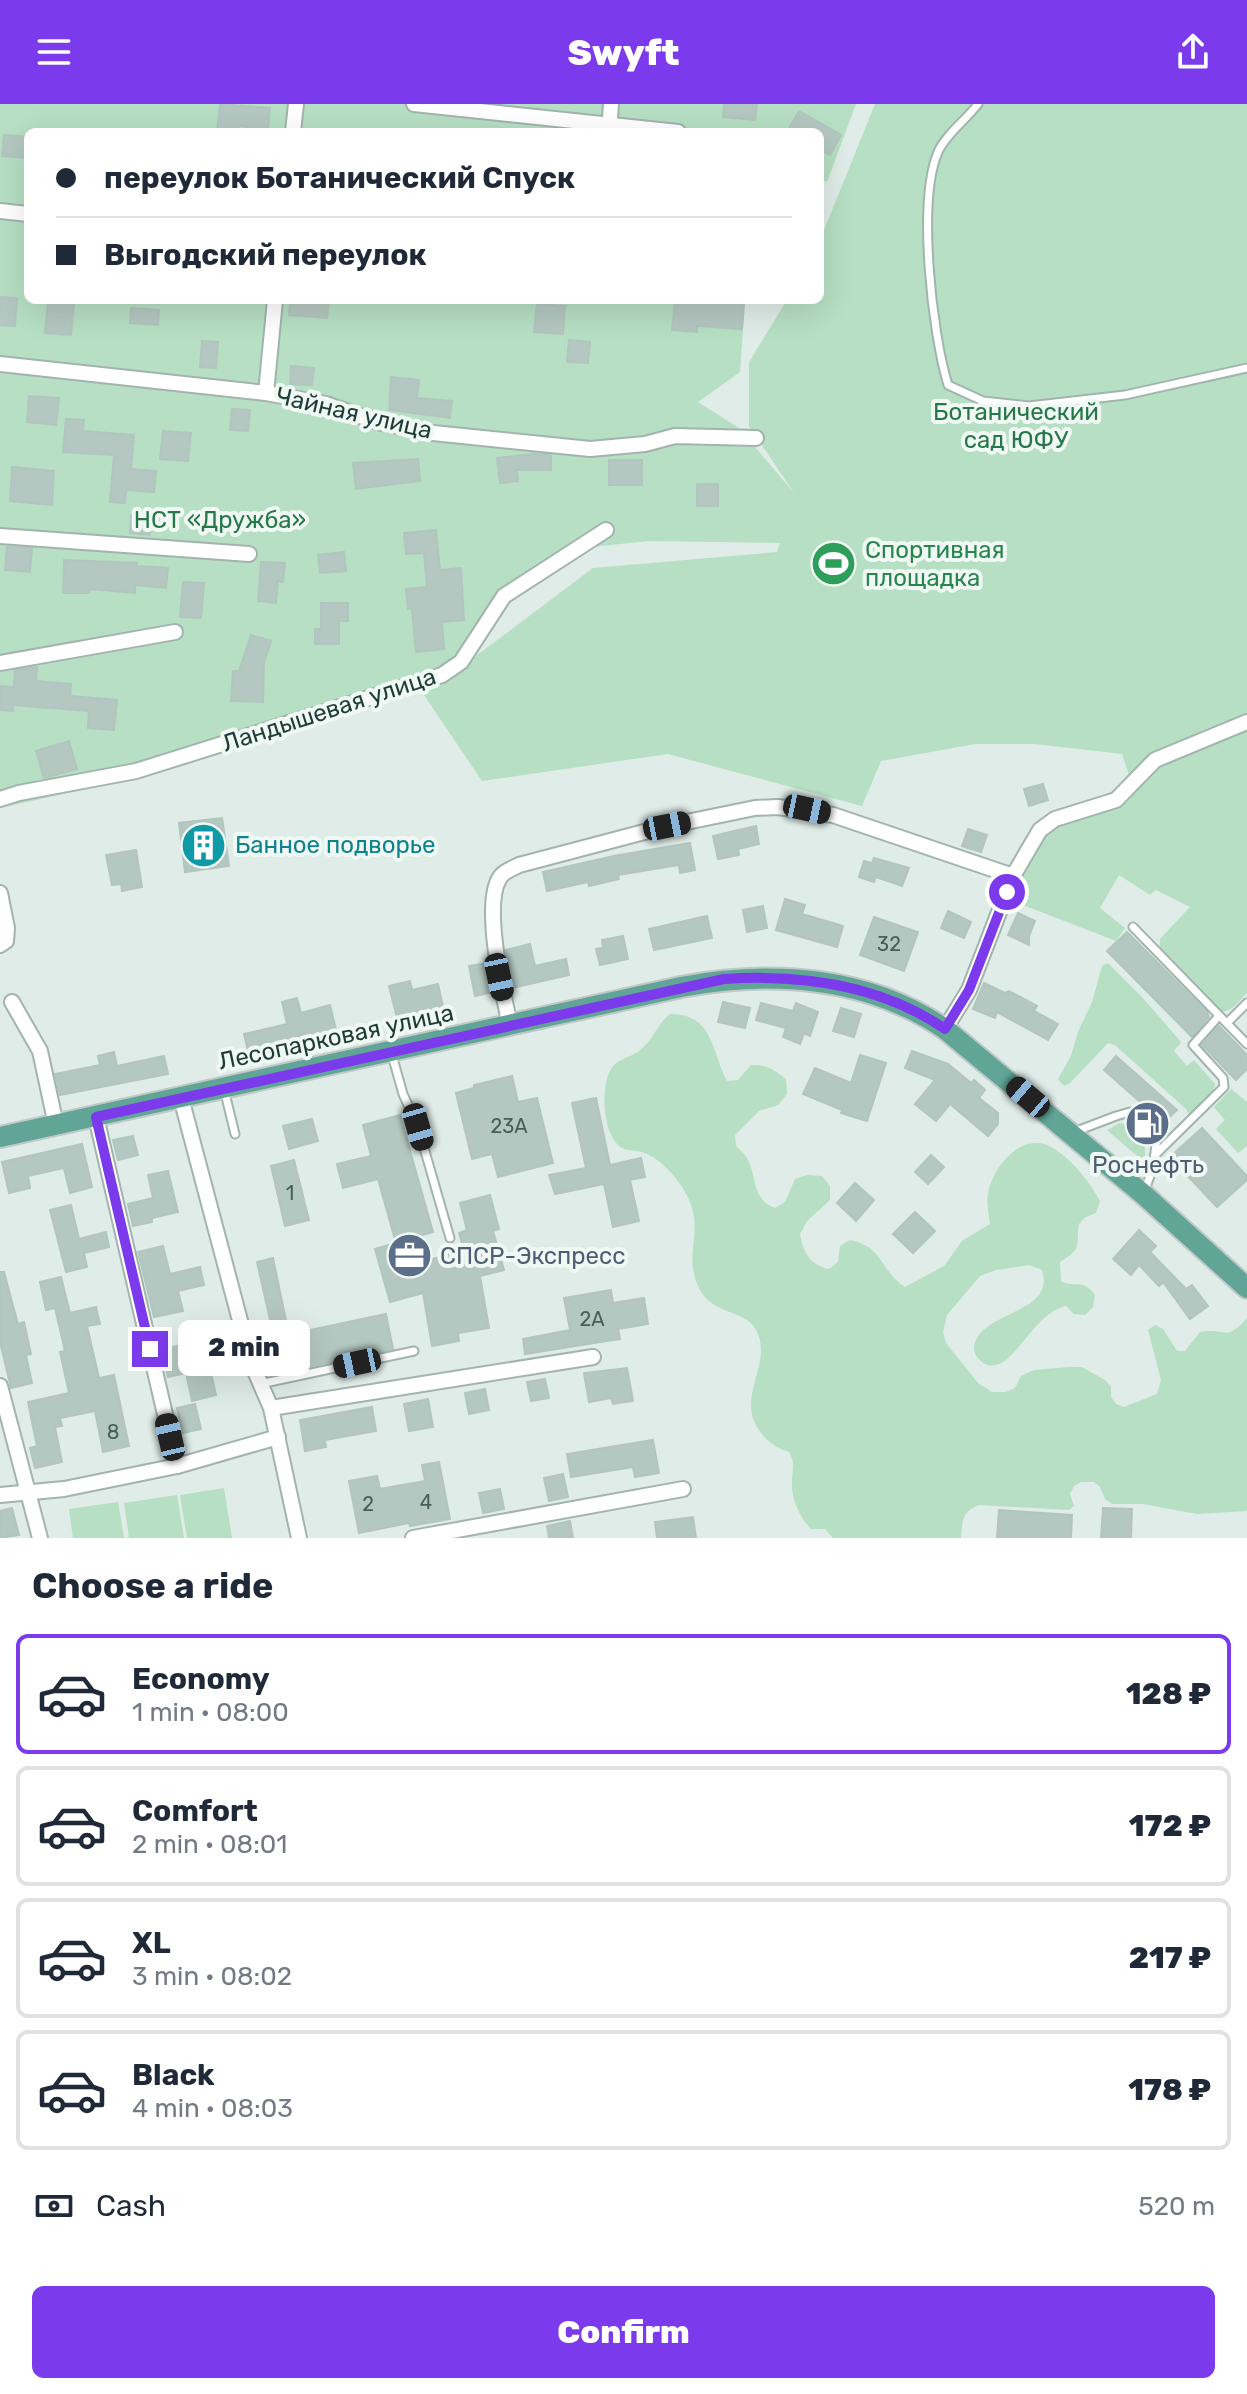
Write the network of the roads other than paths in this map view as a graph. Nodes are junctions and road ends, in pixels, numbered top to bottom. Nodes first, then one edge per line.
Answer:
1 (296, 104) edge
2 (414, 104) edge
3 (611, 104) edge
4 (978, 104) edge
5 (293, 128) edge
6 (609, 128) edge
7 (0, 211) edge
8 (24, 214) edge
9 (275, 304) edge
10 (0, 364) edge
11 (1247, 368) edge
12 (266, 393) junction
13 (756, 438) dead end
14 (606, 530) dead end
15 (0, 536) edge
16 (249, 554) dead end
17 (175, 632) dead end
18 (0, 663) edge
19 (1247, 722) edge
20 (0, 799) edge
21 (1013, 876) junction
22 (0, 893) edge
23 (1133, 927) dead end
24 (3, 943) edge
25 (12, 1002) dead end
26 (1247, 1003) edge
27 (1219, 1016) junction
28 (1227, 1023) junction
29 (510, 1025) junction
30 (945, 1029) junction
31 (1247, 1044) edge
32 (391, 1052) junction
33 (224, 1088) junction
34 (181, 1098) junction
35 (96, 1117) junction
36 (56, 1125) junction
37 (235, 1134) dead end
38 (1072, 1134) junction
39 (0, 1137) edge
40 (1155, 1155) junction
41 (1143, 1194) junction
42 (450, 1238) dead end
43 (1244, 1279) edge
44 (414, 1351) dead end
45 (593, 1357) dead end
46 (260, 1384) junction
47 (0, 1386) edge
48 (271, 1408) junction
49 (278, 1437) junction
50 (177, 1466) junction
51 (683, 1489) dead end
52 (29, 1493) junction
53 (0, 1495) edge
54 (40, 1538) edge
55 (299, 1538) edge
56 (413, 1538) edge

1 - 5 street
2 - 6 street
3 - 6 street
4 - 11 lane
7 - 8 street
9 - 12 street
10 - 12 street, Чайная улица
12 - 13 street, Чайная улица
14 - 20 street, Ландышевая улица
15 - 16 street
17 - 18 street
19 - 21 street
21 - 29 street
21 - 30 street
22 - 24 street
23 - 27 lane
25 - 36 street
26 - 28 lane
27 - 28 lane
27 - 40 lane
28 - 31 lane
29 - 30 main road, Лесопарковая улица
29 - 32 main road, Лесопарковая улица
30 - 38 main road, Лесопарковая улица
32 - 33 main road, Лесопарковая улица
32 - 42 lane
33 - 34 main road, Лесопарковая улица
33 - 37 lane
34 - 35 main road, Лесопарковая улица
34 - 46 street
35 - 36 main road, Лесопарковая улица
35 - 50 street
36 - 39 main road, Лесопарковая улица
38 - 40 lane
38 - 41 main road, Лесопарковая улица
40 - 41 lane
41 - 43 main road, Лесопарковая улица
44 - 46 lane
45 - 48 street
46 - 48 street
47 - 52 street
48 - 49 street
49 - 50 street
49 - 55 street
50 - 52 street
51 - 56 street
52 - 53 street
52 - 54 street

